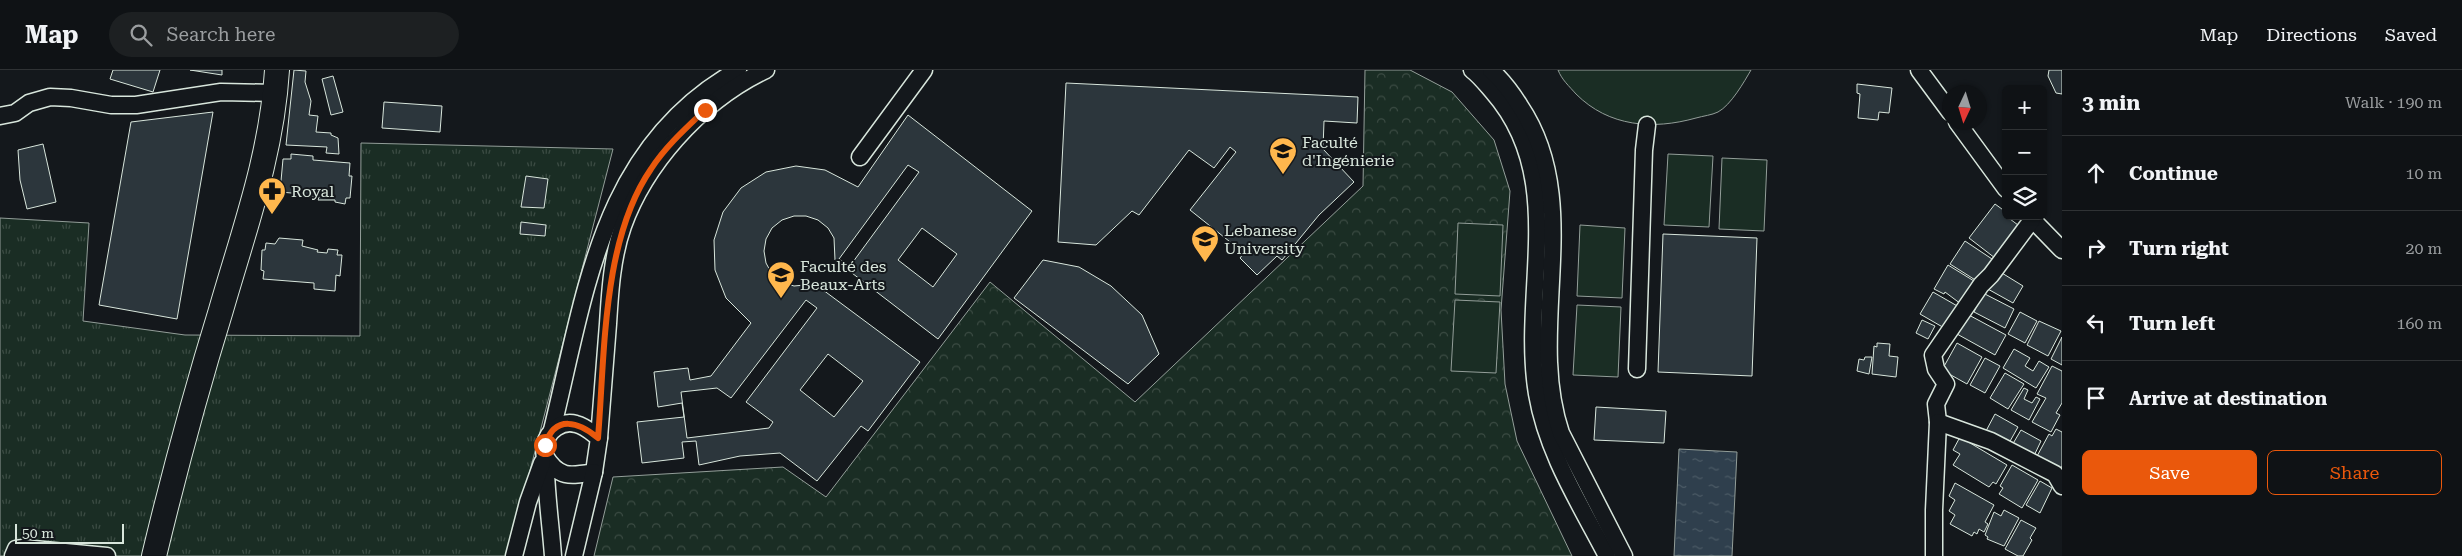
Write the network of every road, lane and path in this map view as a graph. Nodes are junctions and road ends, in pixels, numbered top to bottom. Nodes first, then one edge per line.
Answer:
1 (277, 70) edge
2 (738, 70) edge
3 (766, 70) edge
4 (924, 70) edge
5 (1472, 70) edge
6 (1491, 70) edge
7 (1919, 70) edge
8 (276, 94) junction
9 (1942, 101) edge
10 (0, 116) edge
11 (1647, 125) dead end
12 (1963, 130) edge
13 (860, 157) dead end
14 (2002, 184) edge
15 (2030, 220) edge
16 (2033, 220) edge
17 (2062, 250) edge
18 (1637, 369) dead end
19 (1938, 422) junction
20 (552, 430) junction
21 (598, 438) junction
22 (545, 455) junction
23 (594, 472) junction
24 (2062, 486) edge
25 (13, 556) edge
26 (107, 556) edge
27 (154, 556) edge
28 (514, 556) edge
29 (553, 556) edge
30 (574, 556) edge
31 (1607, 556) edge
32 (1624, 556) edge
33 (1934, 556) edge

1 - 8 highway
2 - 20 street
3 - 21 street
4 - 13 street
5 - 31 street
6 - 32 street
7 - 9 street
8 - 10 street
8 - 27 highway
11 - 18 street
12 - 14 street
15 - 19 street
16 - 17 street
19 - 24 street
19 - 33 street
20 - 21 street
20 - 22 street
21 - 23 street
22 - 23 street
22 - 28 street
22 - 29 street
23 - 30 street
25 - 26 street

